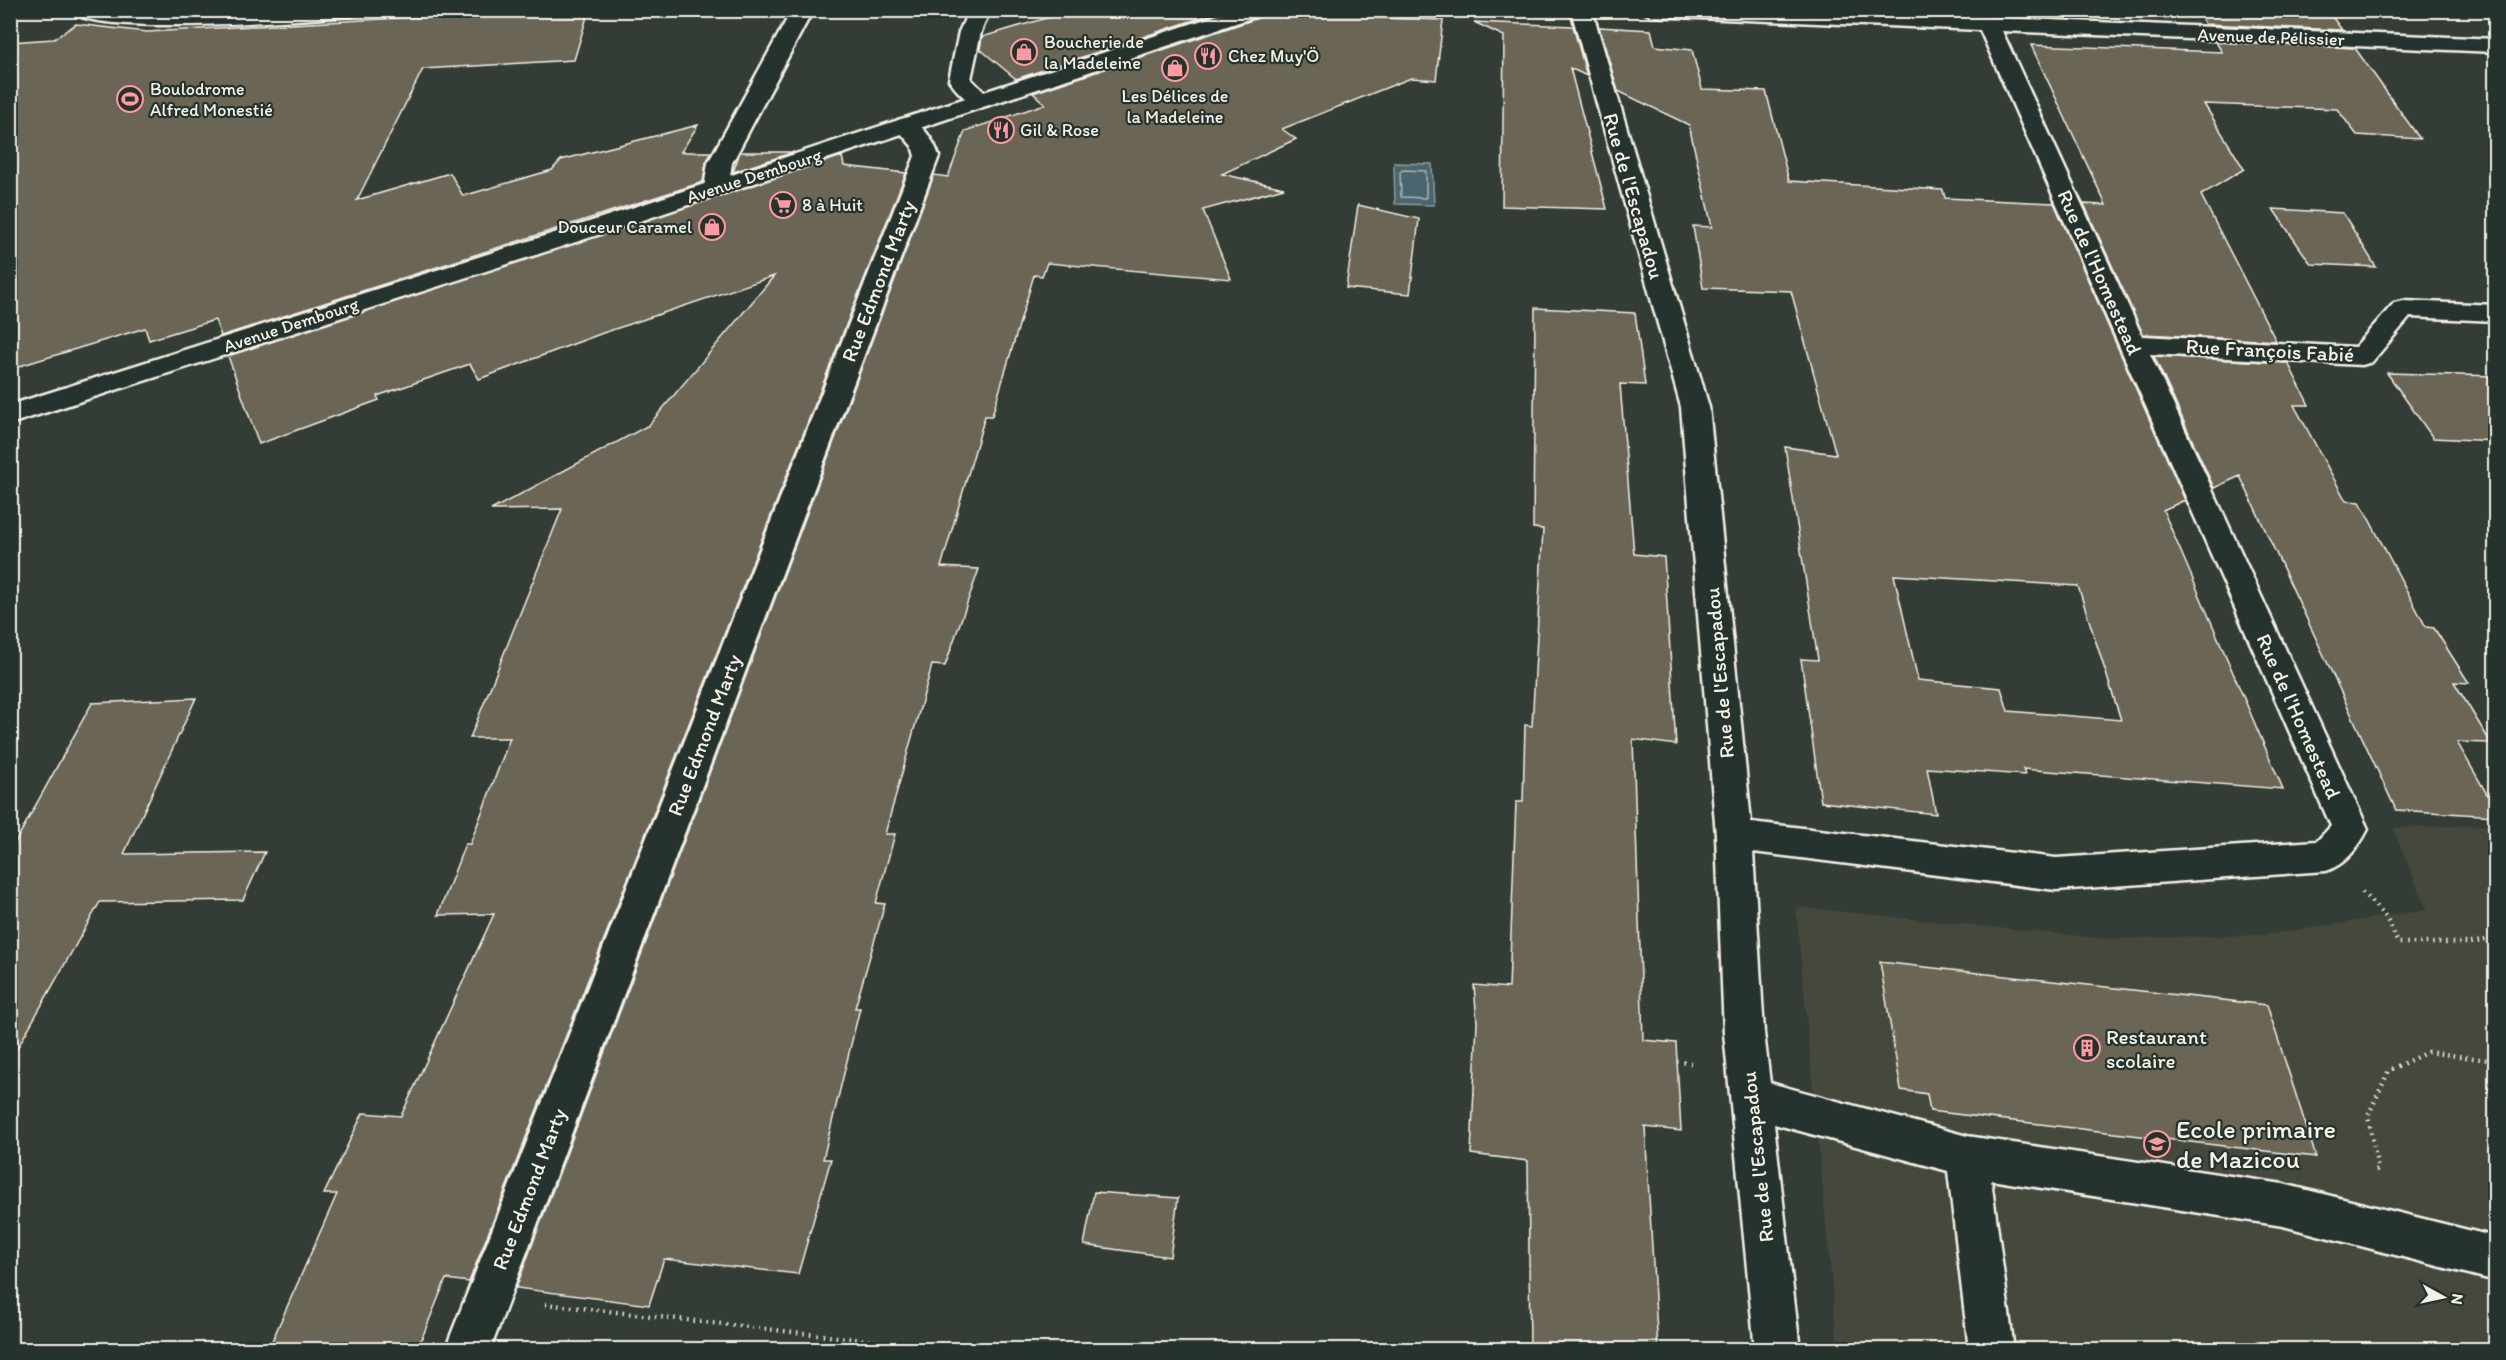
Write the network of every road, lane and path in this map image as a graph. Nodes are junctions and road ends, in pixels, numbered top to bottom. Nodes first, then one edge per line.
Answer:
1 (80, 10) edge
2 (352, 10) edge
3 (803, 10) edge
4 (980, 10) edge
5 (1256, 10) edge
6 (1581, 10) edge
7 (1651, 10) edge
8 (2108, 21) edge
9 (1989, 26) junction
10 (2496, 46) edge
11 (981, 100) junction
12 (906, 126) junction
13 (716, 188) junction
14 (2496, 313) edge
15 (2132, 344) junction
16 (10, 415) edge
17 (1734, 835) junction
18 (2326, 856) junction
19 (2496, 938) edge
20 (2496, 1061) edge
21 (1677, 1062) dead end
22 (1690, 1062) dead end
23 (1750, 1095) junction
24 (1967, 1156) junction
25 (2369, 1171) dead end
26 (2496, 1259) edge
27 (488, 1298) junction
28 (467, 1350) edge
29 (952, 1350) edge
30 (1778, 1350) edge
31 (1992, 1350) edge

1 - 2 street
3 - 13 street
4 - 11 street
5 - 11 street, Avenue Dembourg
6 - 17 street, Rue de l'Escapadou
7 - 9 street, Avenue de Pélissier
8 - 9 street, Avenue de Pélissier
8 - 10 street, Avenue de Pélissier
9 - 15 street, Rue de l'Homestead
11 - 12 street, Avenue Dembourg
12 - 13 street, Avenue Dembourg
12 - 27 street, Rue Edmond Marty
13 - 16 street, Avenue Dembourg
14 - 15 street, Rue François Fabié
15 - 18 street, Rue de l'Homestead
17 - 18 street
17 - 23 street, Rue de l'Escapadou
18 - 19 path
20 - 25 path
21 - 22 path
23 - 24 street
23 - 30 street, Rue de l'Escapadou
24 - 26 street
24 - 31 street
27 - 28 street, Rue Edmond Marty
27 - 29 path

